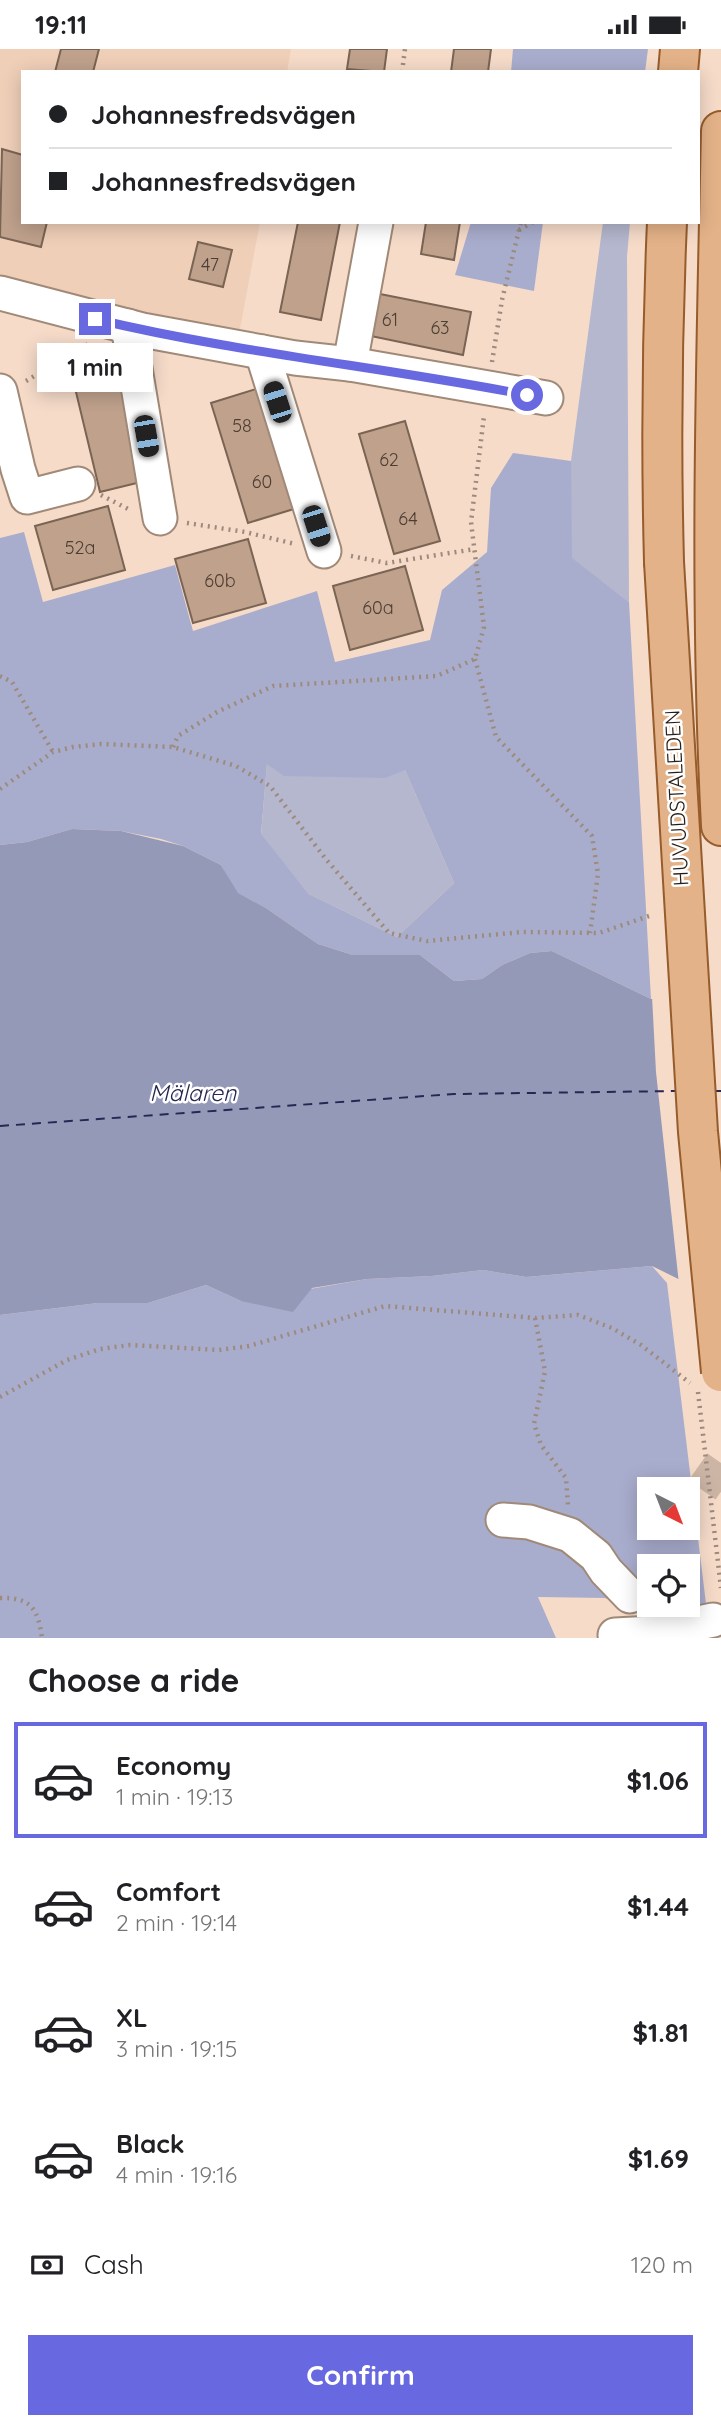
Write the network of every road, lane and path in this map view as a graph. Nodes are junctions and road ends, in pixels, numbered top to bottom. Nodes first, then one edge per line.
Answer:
1 (405, 49) edge
2 (680, 49) edge
3 (402, 70) edge
4 (678, 70) edge
5 (721, 131) edge
6 (376, 224) edge
7 (520, 224) edge
8 (530, 224) edge
9 (667, 224) edge
10 (519, 230) junction
11 (0, 293) edge
12 (124, 326) junction
13 (261, 352) junction
14 (350, 364) junction
15 (488, 387) junction
16 (1, 393) edge
17 (547, 398) dead end
18 (78, 484) joint
19 (160, 518) junction
20 (475, 549) junction
21 (324, 551) junction
22 (475, 659) junction
23 (0, 676) edge
24 (173, 747) junction
25 (53, 753) junction
26 (0, 789) edge
27 (721, 826) edge
28 (649, 916) dead end
29 (590, 933) junction
30 (535, 1318) junction
31 (706, 1378) edge
32 (0, 1397) edge
33 (503, 1520) dead end
34 (570, 1535) junction
35 (630, 1596) dead end
36 (0, 1598) edge
37 (713, 1620) dead end
38 (615, 1635) dead end
39 (42, 1638) edge

1 - 3 path
2 - 4 main road
5 - 27 main road, HUVUDSTALEDEN
6 - 14 street
7 - 10 path
8 - 10 path
9 - 31 main road, HUVUDSTALEDEN, bridge
10 - 15 path
11 - 12 street
12 - 13 street
12 - 16 path
12 - 19 street
13 - 14 street
13 - 21 street
14 - 15 street
15 - 17 street
15 - 20 path
16 - 18 street
18 - 19 path
19 - 21 path
20 - 21 path
20 - 22 path
22 - 24 path
22 - 29 path
23 - 25 path
24 - 25 path
24 - 29 path
25 - 26 path
28 - 29 path
30 - 31 path
30 - 32 path
30 - 34 path
33 - 34 street
34 - 35 street
36 - 39 path
37 - 38 street

